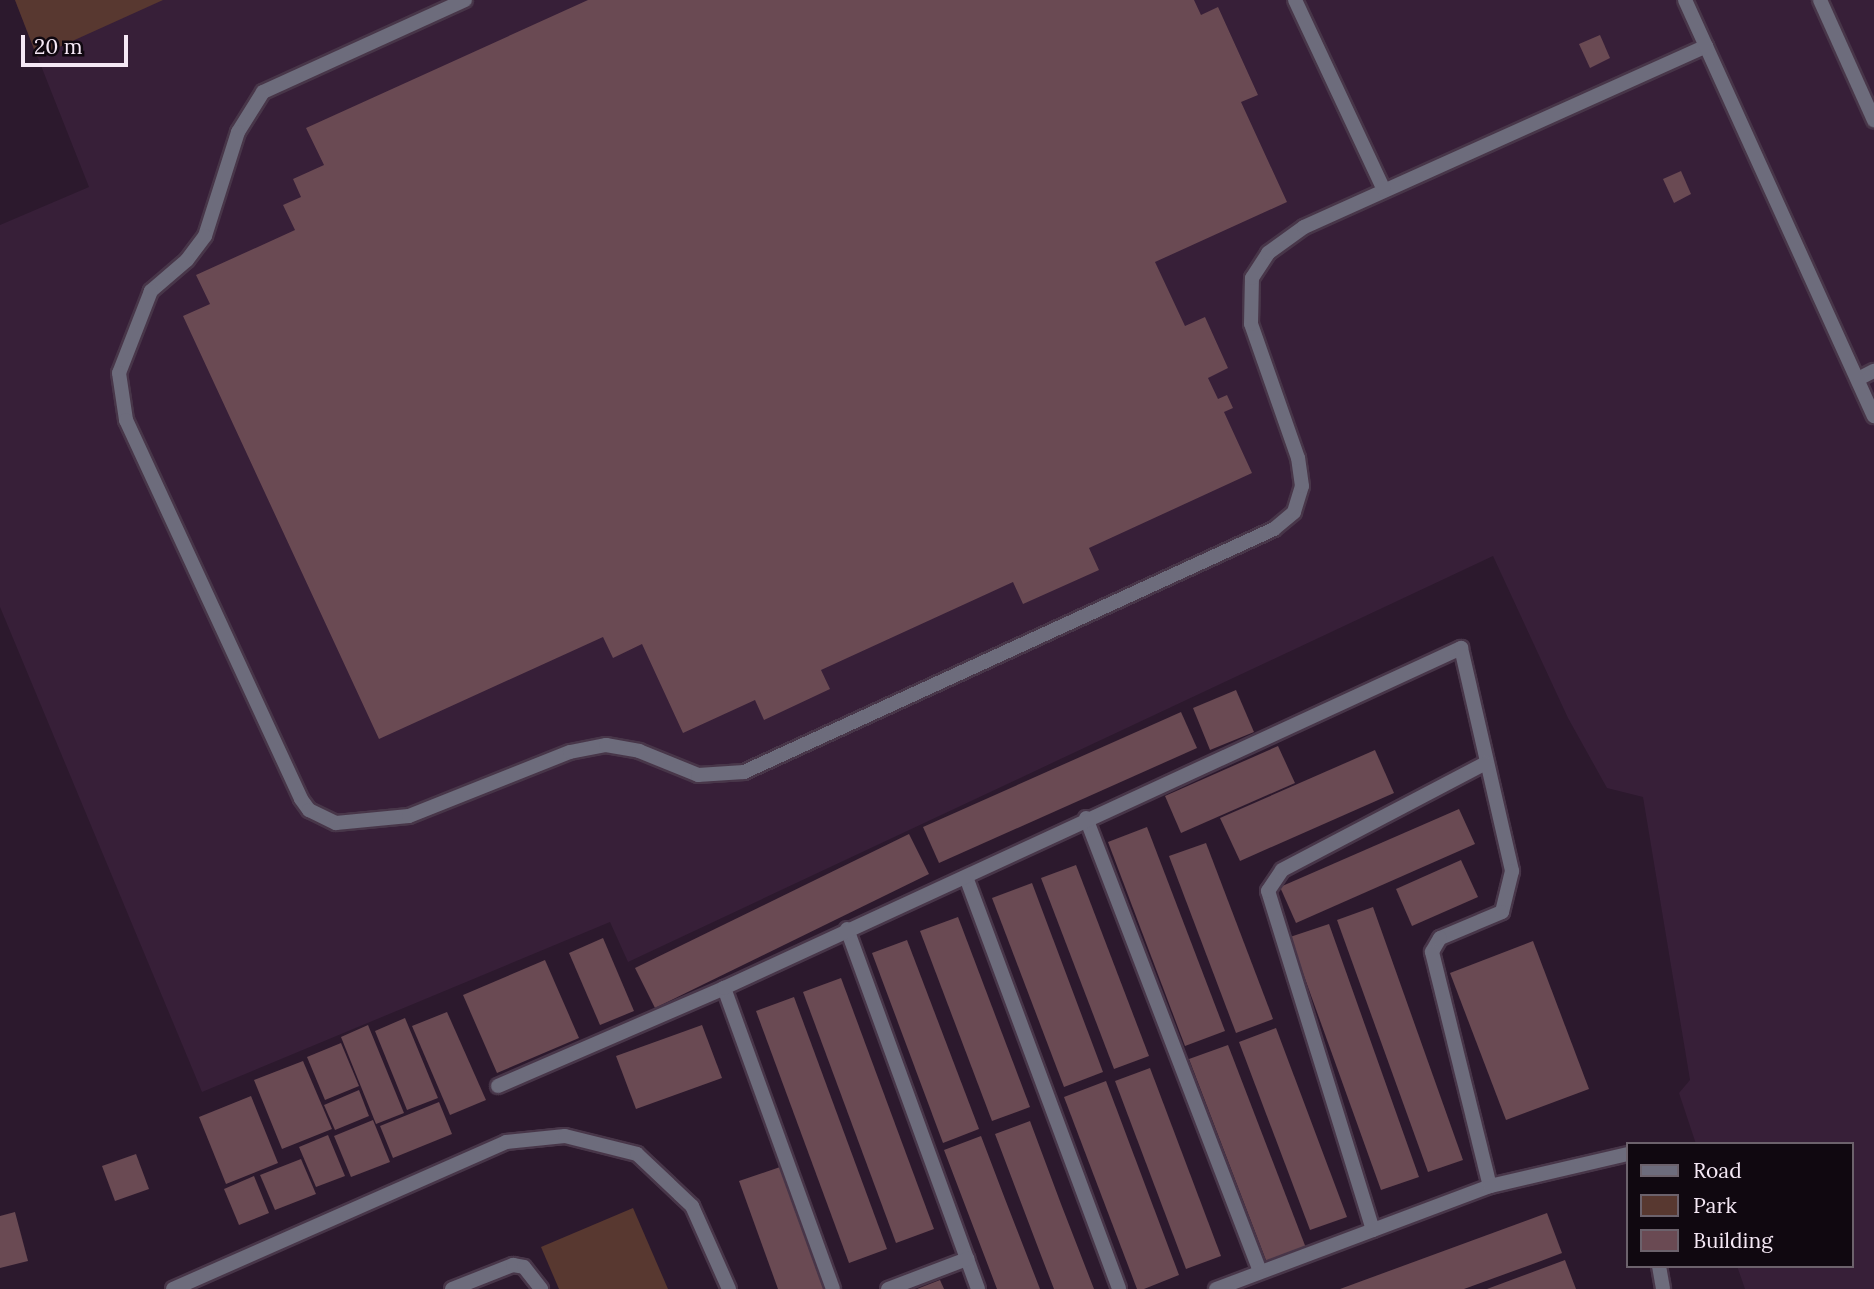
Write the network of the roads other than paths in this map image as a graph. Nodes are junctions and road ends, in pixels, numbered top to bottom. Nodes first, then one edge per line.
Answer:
1 (465, 0) edge
2 (1295, 0) edge
3 (1685, 0) edge
4 (1820, 0) edge
5 (1706, 46) junction
6 (1874, 120) edge
7 (1384, 190) junction
8 (1874, 371) edge
9 (1858, 379) junction
10 (1874, 416) edge
11 (1486, 763) junction
12 (1086, 818) junction
13 (966, 877) junction
14 (847, 929) junction
15 (724, 988) junction
16 (498, 1086) dead end
17 (1626, 1154) edge
18 (1490, 1186) junction
19 (1373, 1230) junction
20 (967, 1259) junction
21 (1659, 1268) edge
22 (1260, 1272) junction
23 (173, 1289) edge
24 (452, 1289) edge
25 (541, 1289) edge
26 (729, 1289) edge
27 (833, 1289) edge
28 (888, 1289) edge
29 (978, 1289) edge
30 (1119, 1289) edge
31 (1216, 1289) edge
32 (1663, 1289) edge

1 - 7 street
2 - 7 street
3 - 5 street
4 - 6 street
5 - 7 street
5 - 9 street
8 - 9 street
9 - 10 street
11 - 12 street
11 - 18 street
11 - 19 street
12 - 13 street
12 - 22 street
13 - 14 street
13 - 30 street
14 - 15 street
14 - 20 street
15 - 16 street
15 - 27 street
17 - 18 street
18 - 19 street
19 - 22 street
20 - 28 street
20 - 29 street
21 - 32 street
22 - 31 street
23 - 26 street
24 - 25 street

